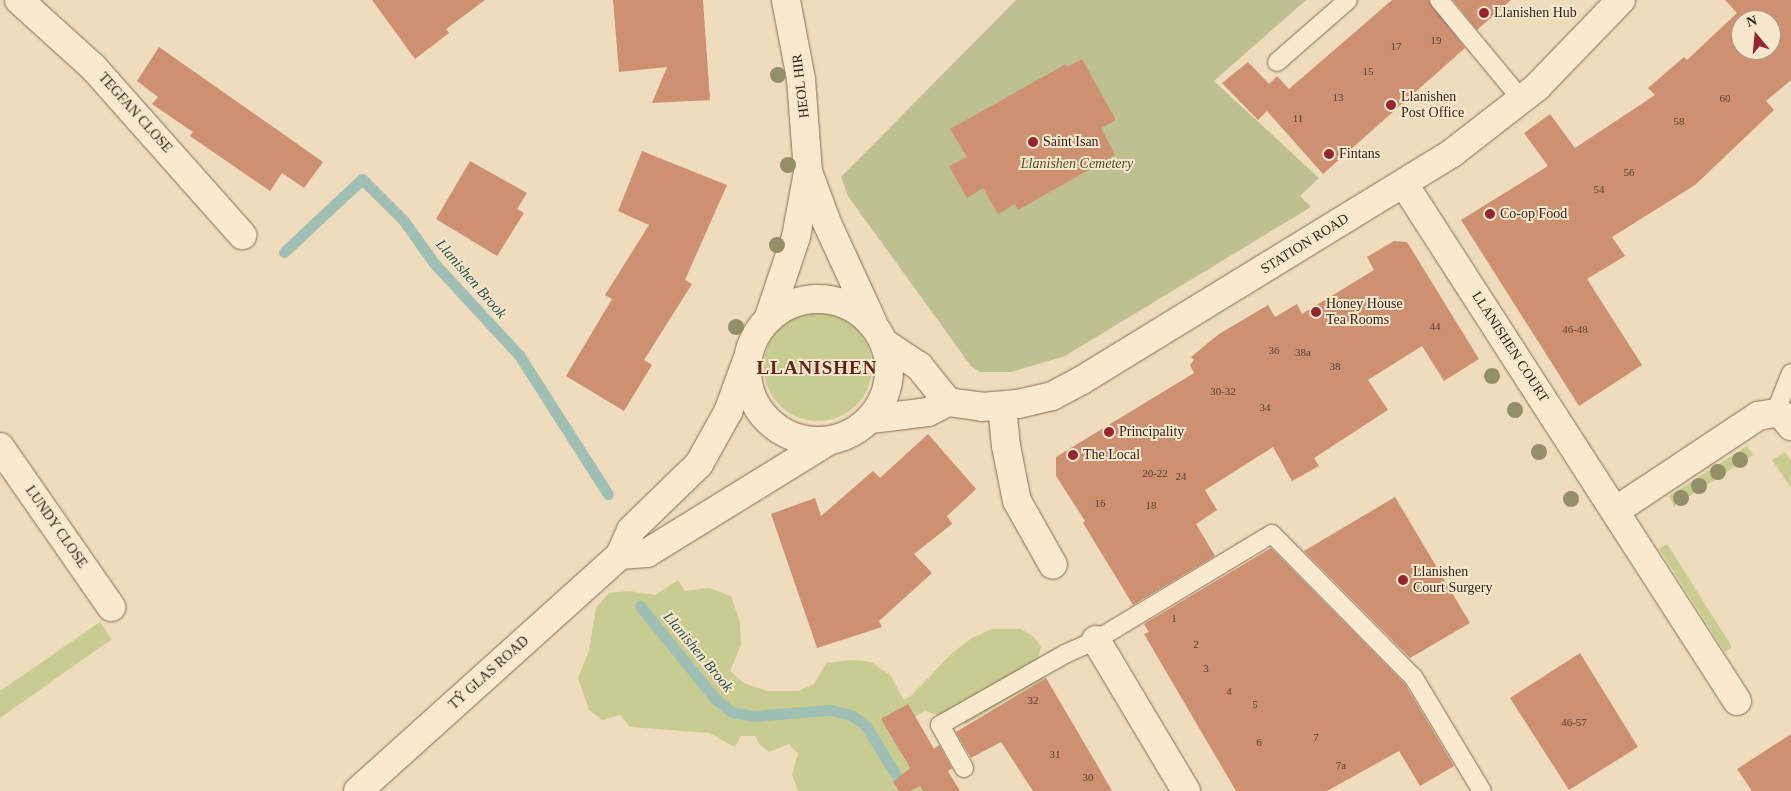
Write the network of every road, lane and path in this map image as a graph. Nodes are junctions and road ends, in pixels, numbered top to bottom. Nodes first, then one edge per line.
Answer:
1 (19, 0) edge
2 (786, 0) edge
3 (1348, 0) edge
4 (1438, 0) edge
5 (1621, 0) edge
6 (1276, 62) dead end
7 (1522, 100) junction
8 (808, 172) junction
9 (1404, 184) junction
10 (242, 235) dead end
11 (769, 317) junction
12 (879, 334) junction
13 (747, 360) junction
14 (1791, 373) edge
15 (948, 402) junction
16 (1002, 406) junction
17 (872, 419) junction
18 (1783, 420) edge
19 (828, 441) junction
20 (0, 447) edge
21 (1615, 511) junction
22 (620, 555) junction
23 (1053, 565) dead end
24 (111, 607) dead end
25 (1096, 640) junction
26 (1737, 701) dead end
27 (964, 768) dead end
28 (358, 791) edge
29 (1186, 791) edge
30 (1482, 791) edge

1 - 10 main road, TEGFAN CLOSE
2 - 8 main road, HEOL HIR
3 - 6 lane
4 - 7 lane
5 - 7 main road, STATION ROAD
7 - 9 main road, STATION ROAD
8 - 11 main road, HEOL HIR
8 - 12 main road, HEOL HIR
9 - 16 main road, STATION ROAD
9 - 21 main road, LLANISHEN COURT
11 - 12 main road
11 - 13 main road
12 - 15 main road
12 - 17 main road
13 - 19 main road
13 - 22 main road, TŶ GLAS ROAD
14 - 18 lane
15 - 16 main road, STATION ROAD
15 - 17 main road, STATION ROAD
16 - 23 main road
17 - 19 main road
18 - 21 main road
19 - 22 main road
20 - 24 main road, LUNDY CLOSE
21 - 26 main road, LLANISHEN COURT
22 - 28 main road, TŶ GLAS ROAD
25 - 27 lane
25 - 29 main road
25 - 30 lane

